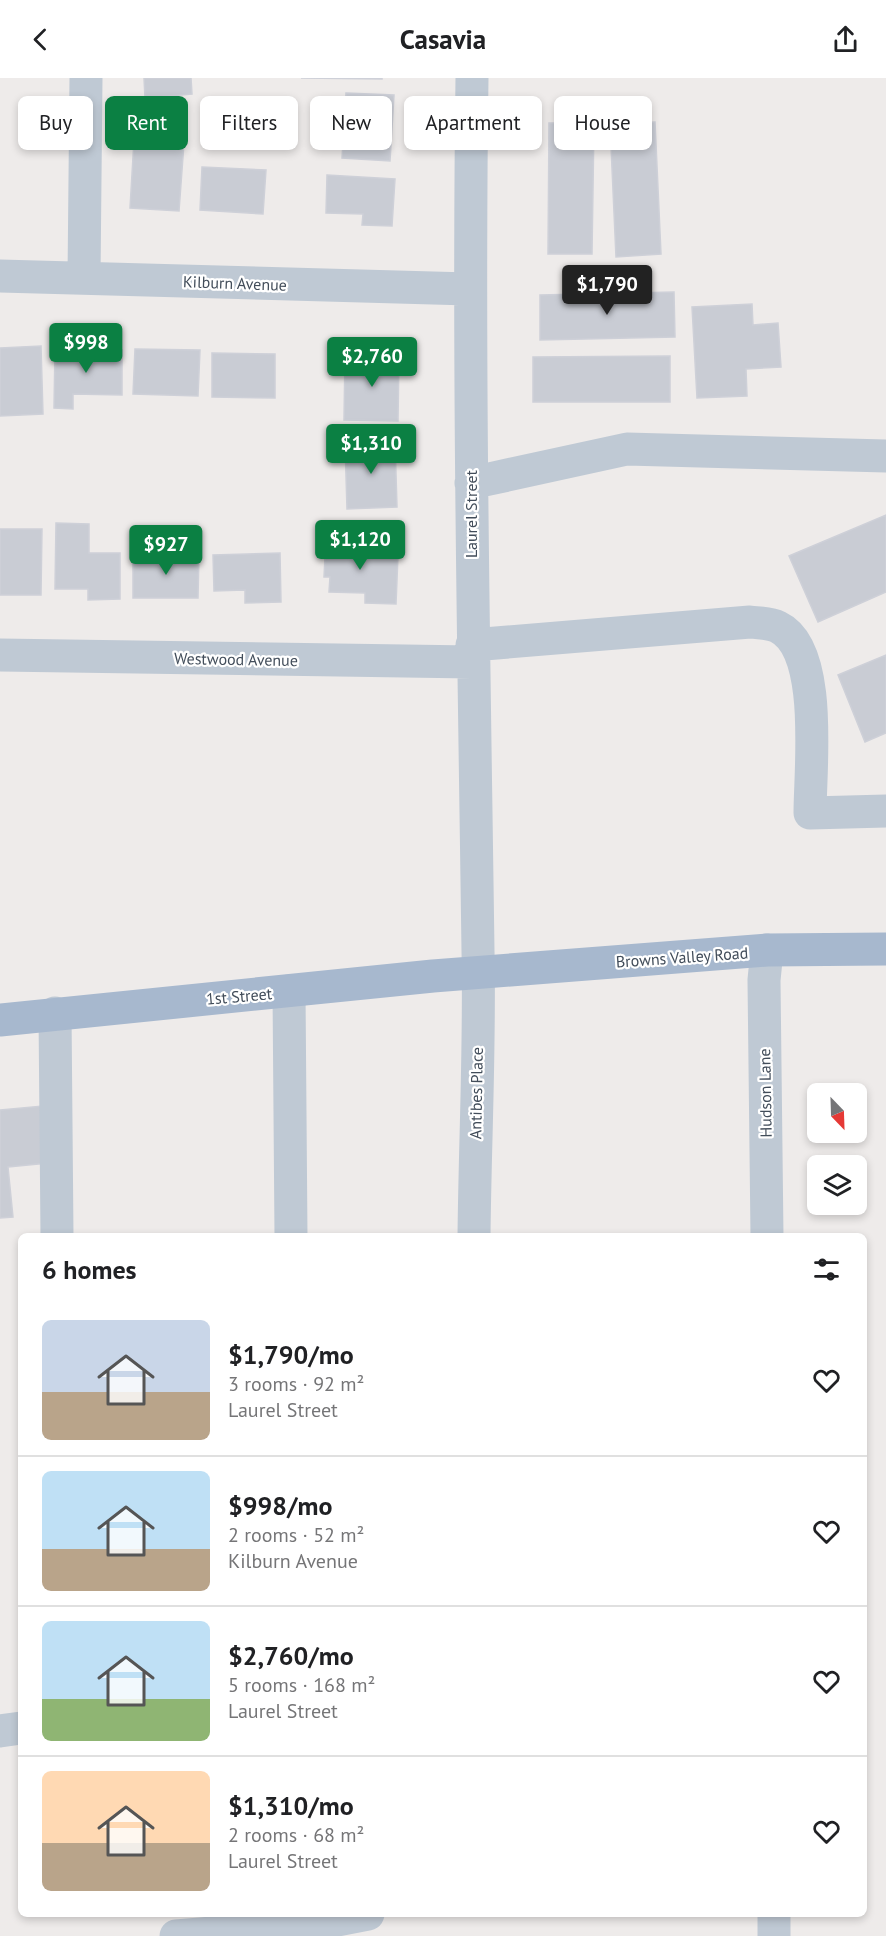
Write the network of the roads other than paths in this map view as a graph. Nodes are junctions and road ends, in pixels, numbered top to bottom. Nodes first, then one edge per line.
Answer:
1 (86, 78) edge
2 (472, 78) edge
3 (0, 276) edge
4 (84, 278) junction
5 (470, 289) junction
6 (886, 456) edge
7 (471, 483) junction
8 (472, 653) junction
9 (0, 656) edge
10 (886, 811) edge
11 (886, 949) edge
12 (767, 950) junction
13 (478, 962) junction
14 (289, 991) junction
15 (55, 1013) junction
16 (0, 1020) edge
17 (57, 1233) edge
18 (291, 1233) edge
19 (474, 1233) edge
20 (767, 1233) edge
21 (18, 1728) edge
22 (0, 1731) edge
23 (167, 1917) edge
24 (353, 1917) edge
25 (774, 1917) edge
26 (170, 1936) edge
27 (176, 1936) edge
28 (774, 1936) edge

1 - 4 street
2 - 5 street, Laurel Street
3 - 4 street, Kilburn Avenue
4 - 5 street, Kilburn Avenue
5 - 7 street, Laurel Street
6 - 7 street
7 - 8 street, Laurel Street
8 - 9 street, Westwood Avenue
8 - 10 street, Westwood Avenue
8 - 13 street, Laurel Street
11 - 12 main road, Browns Valley Road
12 - 13 main road, Browns Valley Road
12 - 20 street, Hudson Lane
13 - 14 main road, 1st Street
13 - 19 street, Antibes Place
14 - 15 main road, 1st Street
14 - 18 street
15 - 16 main road, 1st Street
15 - 17 street
21 - 22 street
23 - 26 street
24 - 27 street
25 - 28 street

